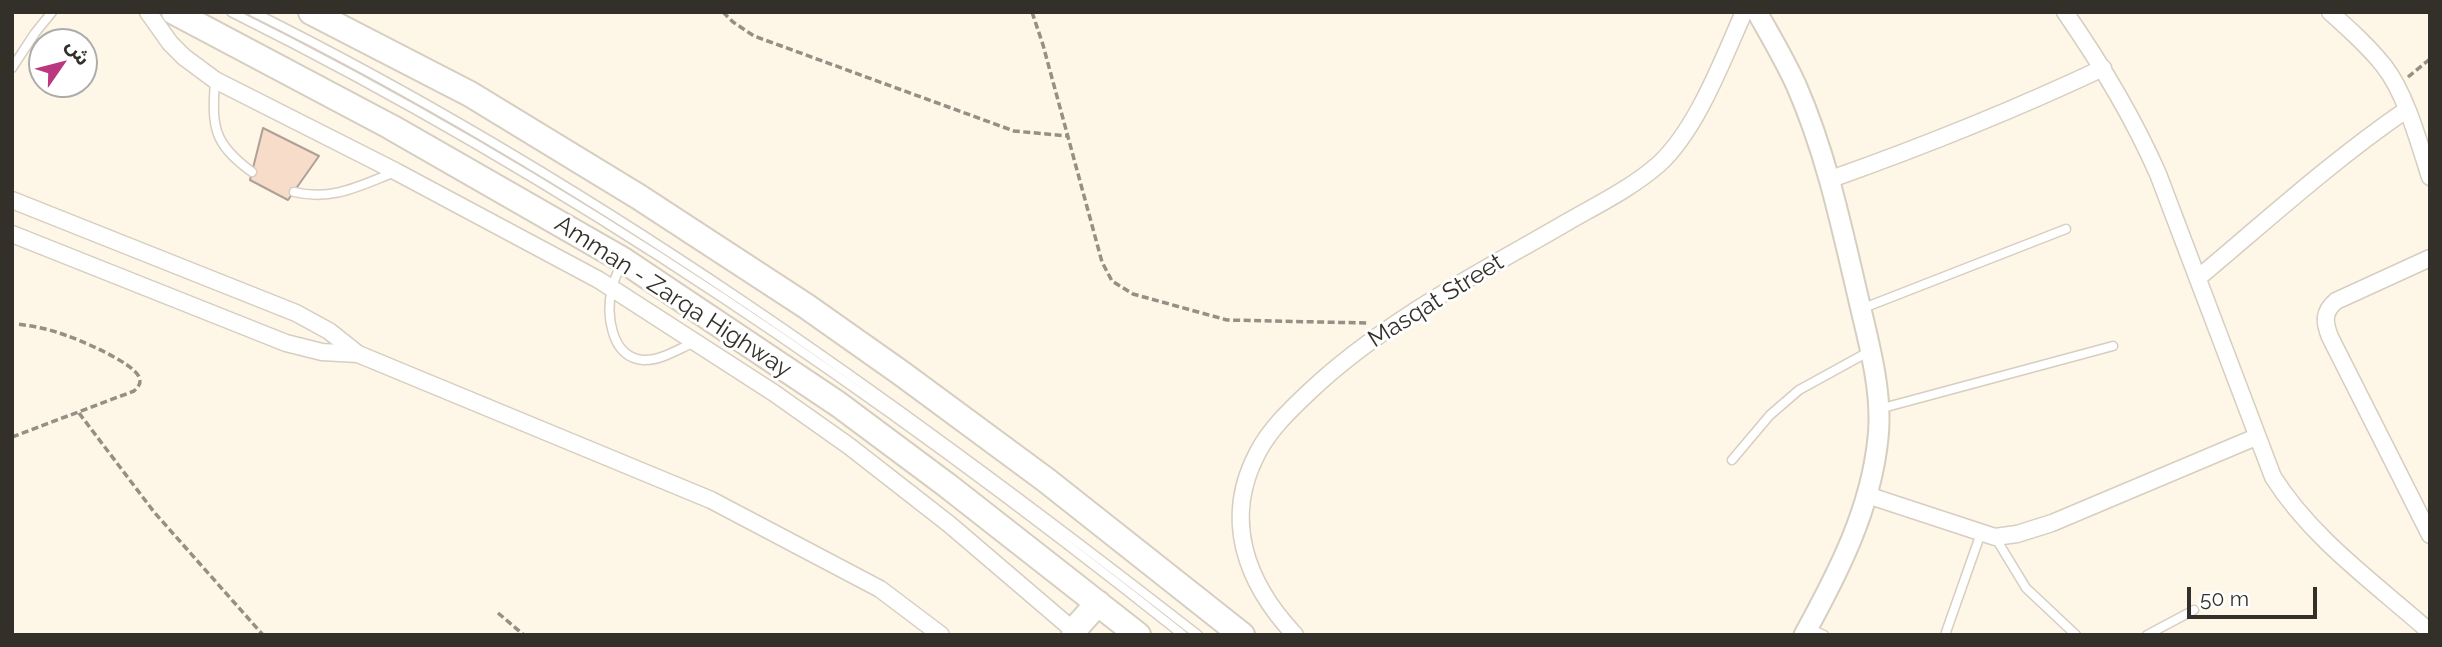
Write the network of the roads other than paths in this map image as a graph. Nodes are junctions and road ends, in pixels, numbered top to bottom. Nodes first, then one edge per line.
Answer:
1 (51, 12) edge
2 (148, 12) edge
3 (174, 12) edge
4 (231, 12) edge
5 (253, 12) edge
6 (311, 12) edge
7 (1744, 12) edge
8 (1757, 12) edge
9 (2065, 12) edge
10 (2330, 12) edge
11 (12, 68) edge
12 (2103, 68) junction
13 (215, 80) junction
14 (2406, 110) junction
15 (252, 172) dead end
16 (396, 172) junction
17 (2430, 177) edge
18 (1831, 179) junction
19 (294, 192) dead end
20 (12, 200) edge
21 (2066, 229) dead end
22 (12, 234) edge
23 (2430, 258) edge
24 (623, 260) junction
25 (2198, 278) junction
26 (612, 288) junction
27 (1861, 309) junction
28 (695, 342) junction
29 (2113, 346) dead end
30 (1870, 351) junction
31 (358, 354) junction
32 (1879, 410) junction
33 (2256, 437) junction
34 (1732, 460) dead end
35 (1867, 495) junction
36 (1988, 535) junction
37 (2430, 535) edge
38 (1098, 603) junction
39 (2194, 610) dead end
40 (1077, 632) edge
41 (1812, 632) edge
42 (2430, 632) edge
43 (941, 635) edge
44 (1138, 635) edge
45 (1183, 635) edge
46 (1198, 635) edge
47 (1242, 635) edge
48 (1294, 635) edge
49 (1945, 635) edge
50 (2076, 635) edge
51 (2147, 635) edge

1 - 11 lane
2 - 13 street
3 - 24 highway, Amman - Zarqa Highway
4 - 45 lane
5 - 46 lane
6 - 47 highway
7 - 48 street, Masqat Street
8 - 18 street
9 - 12 street
10 - 14 street
12 - 18 street
12 - 25 street
13 - 15 lane
13 - 16 street
14 - 17 street
14 - 25 street
16 - 19 lane
16 - 26 street
18 - 27 street
20 - 31 street
21 - 27 lane
22 - 31 street
23 - 37 street
24 - 26 lane
24 - 38 highway, Amman - Zarqa Highway
25 - 33 street
26 - 28 street
26 - 28 lane
27 - 30 street
28 - 40 street
29 - 32 lane
30 - 32 street
30 - 34 lane
31 - 43 street
32 - 35 street
33 - 36 street
33 - 42 street
35 - 36 street
35 - 41 street
36 - 49 lane
36 - 50 lane
38 - 40 highway
38 - 44 highway, Amman - Zarqa Highway
39 - 51 lane

